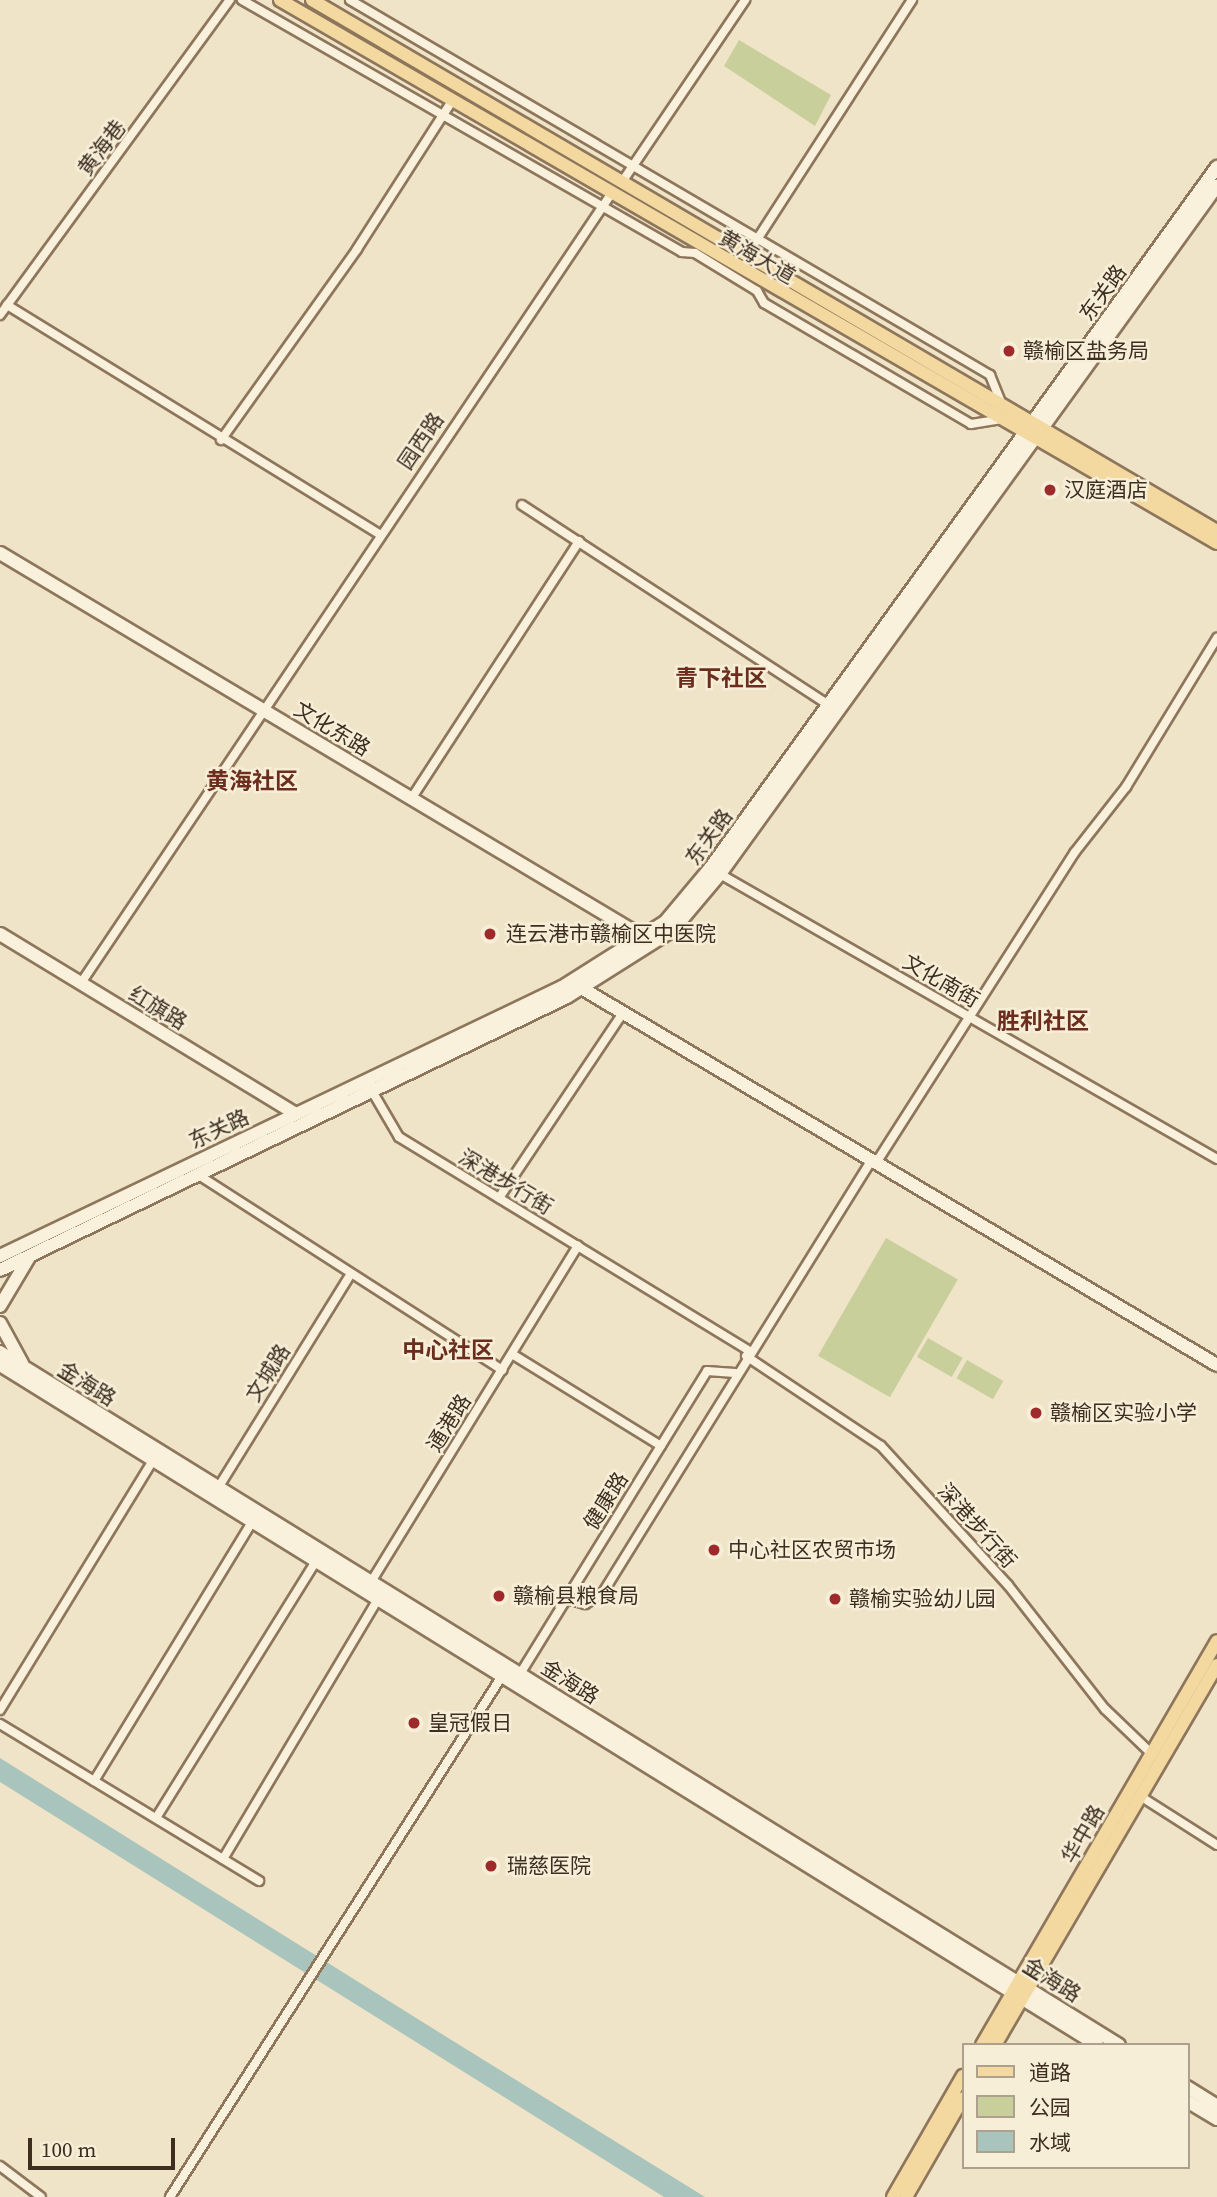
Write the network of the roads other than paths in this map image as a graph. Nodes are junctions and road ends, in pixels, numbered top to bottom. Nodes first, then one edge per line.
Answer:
1 (230, 0) edge
2 (242, 0) edge
3 (280, 0) edge
4 (312, 0) edge
5 (350, 0) edge
6 (745, 0) edge
7 (912, 0) edge
8 (452, 101) junction
9 (441, 117) junction
10 (633, 166) junction
11 (1217, 167) edge
12 (622, 181) junction
13 (1217, 186) edge
14 (611, 194) junction
15 (601, 207) junction
16 (758, 239) junction
17 (747, 255) junction
18 (7, 305) junction
19 (0, 315) edge
20 (1003, 413) junction
21 (1033, 431) junction
22 (221, 440) junction
23 (522, 505) dead end
24 (1217, 531) edge
25 (379, 534) junction
26 (579, 541) junction
27 (1217, 543) edge
28 (0, 553) edge
29 (1217, 638) edge
30 (829, 705) junction
31 (264, 711) junction
32 (411, 799) junction
33 (720, 874) junction
34 (0, 934) edge
35 (645, 938) junction
36 (81, 983) junction
37 (583, 989) junction
38 (622, 1013) junction
39 (968, 1017) junction
40 (372, 1091) junction
41 (296, 1114) junction
42 (1217, 1158) edge
43 (874, 1162) junction
44 (197, 1174) junction
45 (499, 1198) junction
46 (32, 1247) junction
47 (578, 1247) junction
48 (0, 1249) edge
49 (0, 1256) edge
50 (0, 1270) edge
51 (349, 1277) junction
52 (0, 1306) edge
53 (0, 1323) edge
54 (0, 1352) edge
55 (747, 1353) junction
56 (512, 1354) junction
57 (0, 1365) edge
58 (1217, 1365) edge
59 (27, 1369) junction
60 (502, 1370) junction
61 (735, 1373) junction
62 (0, 1374) edge
63 (41, 1390) junction
64 (661, 1446) junction
65 (153, 1460) junction
66 (218, 1488) junction
67 (253, 1521) junction
68 (316, 1560) junction
69 (371, 1582) junction
70 (567, 1599) junction
71 (379, 1600) junction
72 (1217, 1642) edge
73 (1217, 1665) edge
74 (520, 1674) junction
75 (502, 1676) junction
76 (0, 1710) edge
77 (0, 1724) edge
78 (1152, 1754) junction
79 (94, 1781) junction
80 (1140, 1796) junction
81 (156, 1818) junction
82 (1217, 1845) edge
83 (223, 1859) junction
84 (259, 1881) dead end
85 (1020, 1990) junction
86 (983, 2043) edge
87 (996, 2043) edge
88 (1094, 2043) edge
89 (1115, 2043) edge
90 (962, 2078) edge
91 (1189, 2088) edge
92 (962, 2100) edge
93 (1189, 2102) edge
94 (1217, 2106) edge
95 (1217, 2119) edge
96 (0, 2166) edge
97 (41, 2197) edge
98 (170, 2197) edge
99 (893, 2197) edge
100 (906, 2197) edge

1 - 18 street, 黄海巷
2 - 9 street
3 - 8 main road, 黄海大道
4 - 12 main road, 黄海大道
5 - 10 street
6 - 10 street
7 - 16 street
8 - 9 street
8 - 14 main road, 黄海大道
9 - 15 street
9 - 22 street
10 - 12 street
10 - 16 street
11 - 21 main road, 东关路
12 - 17 main road, 黄海大道
13 - 21 main road, 东关路
14 - 15 street, 园西路
14 - 20 main road, 黄海大道
15 - 20 street
15 - 25 street, 园西路
16 - 17 street
16 - 20 street
17 - 20 main road, 黄海大道
18 - 19 street, 黄海巷
18 - 22 street
20 - 21 main road, 黄海大道
21 - 24 main road, 黄海大道
21 - 27 main road, 黄海大道
21 - 30 main road, 东关路
21 - 33 main road, 东关路
22 - 25 street
23 - 26 street
25 - 31 street, 园西路
26 - 30 street
26 - 32 street
28 - 31 main road, 文化东路
29 - 39 street
30 - 35 main road, 东关路
31 - 32 main road, 文化东路
31 - 36 street, 园西路
32 - 35 main road, 文化东路
33 - 37 main road, 东关路
33 - 39 street, 文化南街
34 - 36 main road, 红旗路
35 - 41 main road, 东关路
36 - 41 main road, 红旗路
37 - 38 main road
37 - 40 main road, 东关路
38 - 43 main road
38 - 45 street
39 - 42 street, 文化南街
39 - 43 street
40 - 44 main road, 东关路
40 - 45 street, 深港步行街
41 - 46 main road, 东关路
43 - 55 street
43 - 58 main road
44 - 46 main road, 东关路
44 - 51 street
45 - 47 street, 深港步行街
46 - 48 main road
46 - 49 main road, 东关路
46 - 50 main road, 东关路
46 - 52 main road
47 - 55 street, 深港步行街
47 - 56 street, 通港路
51 - 60 street
51 - 66 street, 文城路
53 - 59 main road
54 - 59 main road, 金海路
55 - 61 street
55 - 78 street, 深港步行街
56 - 60 street, 通港路
56 - 64 street
57 - 63 main road, 金海路
59 - 66 main road, 金海路
60 - 69 street, 通港路
61 - 64 street, 健康路
61 - 70 street
62 - 63 main road
63 - 65 main road, 金海路
64 - 70 street, 健康路
65 - 67 main road, 金海路
65 - 76 street
66 - 69 main road, 金海路
67 - 68 main road, 金海路
67 - 79 street
68 - 71 main road, 金海路
68 - 81 street
69 - 74 main road, 金海路
70 - 74 street, 健康路
71 - 75 main road, 金海路
71 - 83 street
72 - 78 main road, 华中路
73 - 80 main road, 华中路
74 - 85 main road, 金海路
75 - 85 main road, 金海路
75 - 98 street
77 - 79 street
78 - 85 main road, 华中路
79 - 81 street
80 - 82 street
80 - 85 main road, 华中路
81 - 83 street
83 - 84 street
85 - 86 main road, 华中路
85 - 87 main road, 华中路
85 - 88 main road, 金海路
85 - 89 main road, 金海路
90 - 99 main road
91 - 94 main road
92 - 100 main road
93 - 95 main road
96 - 97 street

